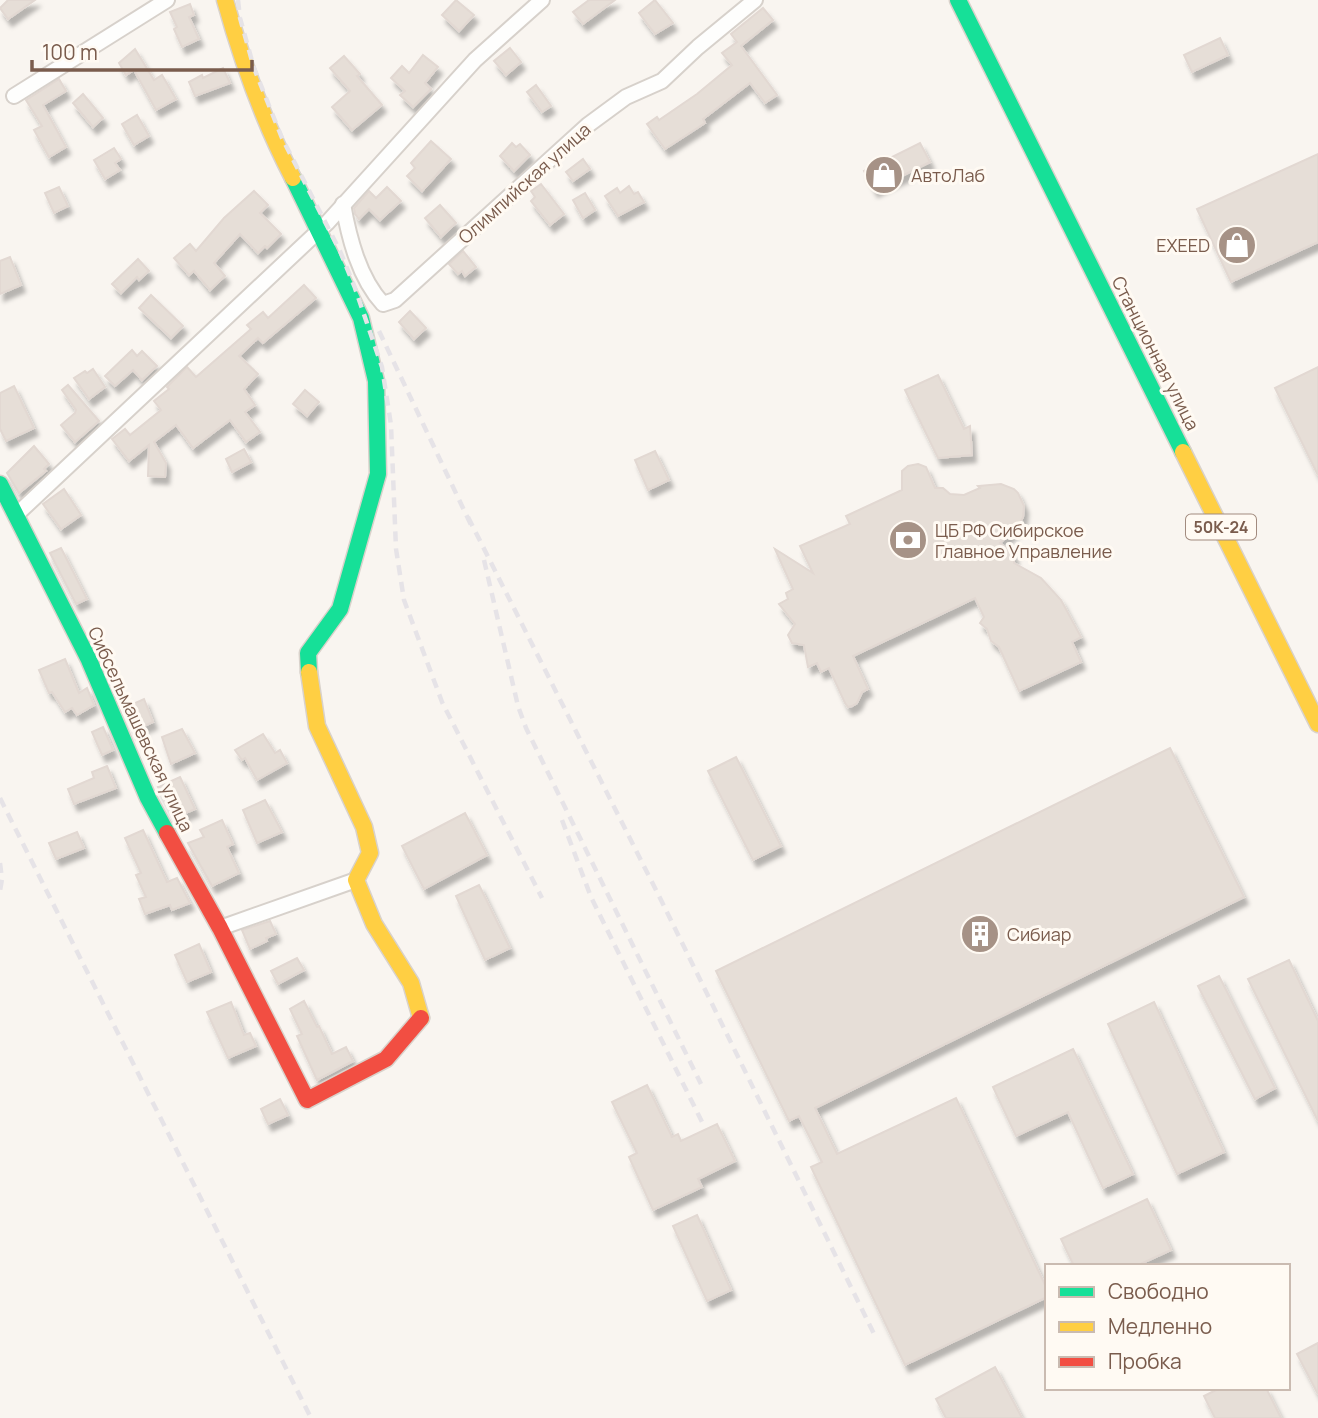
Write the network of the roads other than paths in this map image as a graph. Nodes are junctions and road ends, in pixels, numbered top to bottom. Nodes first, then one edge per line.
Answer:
1 (167, 0) edge
2 (225, 0) edge
3 (542, 0) edge
4 (755, 0) edge
5 (958, 0) edge
6 (14, 96) dead end
7 (343, 204) junction
8 (320, 230) junction
9 (0, 484) edge
10 (16, 515) junction
11 (1318, 723) edge
12 (356, 880) junction
13 (220, 928) junction

1 - 6 street
2 - 8 street
3 - 7 street
4 - 7 street, Олимпийская улица
5 - 11 street, Станционная улица / 50К-24
7 - 8 street
8 - 10 street
8 - 12 street
9 - 10 street, Сибсельмашевская улица
10 - 13 street, Сибсельмашевская улица
12 - 13 street
12 - 13 street, Сибсельмашевская улица

